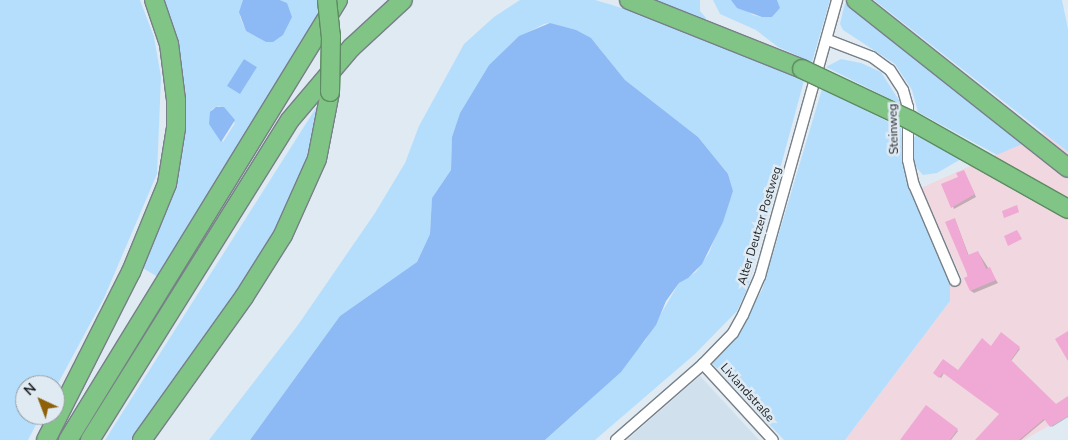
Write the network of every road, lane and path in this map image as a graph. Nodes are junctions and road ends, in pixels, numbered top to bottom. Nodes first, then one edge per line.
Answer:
1 (154, 0) edge
2 (327, 0) edge
3 (338, 0) edge
4 (403, 0) edge
5 (629, 0) edge
6 (837, 0) edge
7 (856, 0) edge
8 (828, 40) junction
9 (1068, 168) edge
10 (1068, 209) edge
11 (955, 281) dead end
12 (703, 364) junction
13 (46, 440) edge
14 (68, 440) edge
15 (90, 440) edge
16 (142, 440) edge
17 (616, 440) edge
18 (773, 440) edge

1 - 13 highway
2 - 16 highway, bridge
3 - 14 highway
4 - 15 highway
5 - 10 highway, bridge
6 - 8 street, Alter Deutzer Postweg
7 - 9 highway
8 - 11 street, Steinweg
8 - 12 street, Alter Deutzer Postweg
12 - 17 street, Alter Deutzer Postweg
12 - 18 street, Livlandstraße

